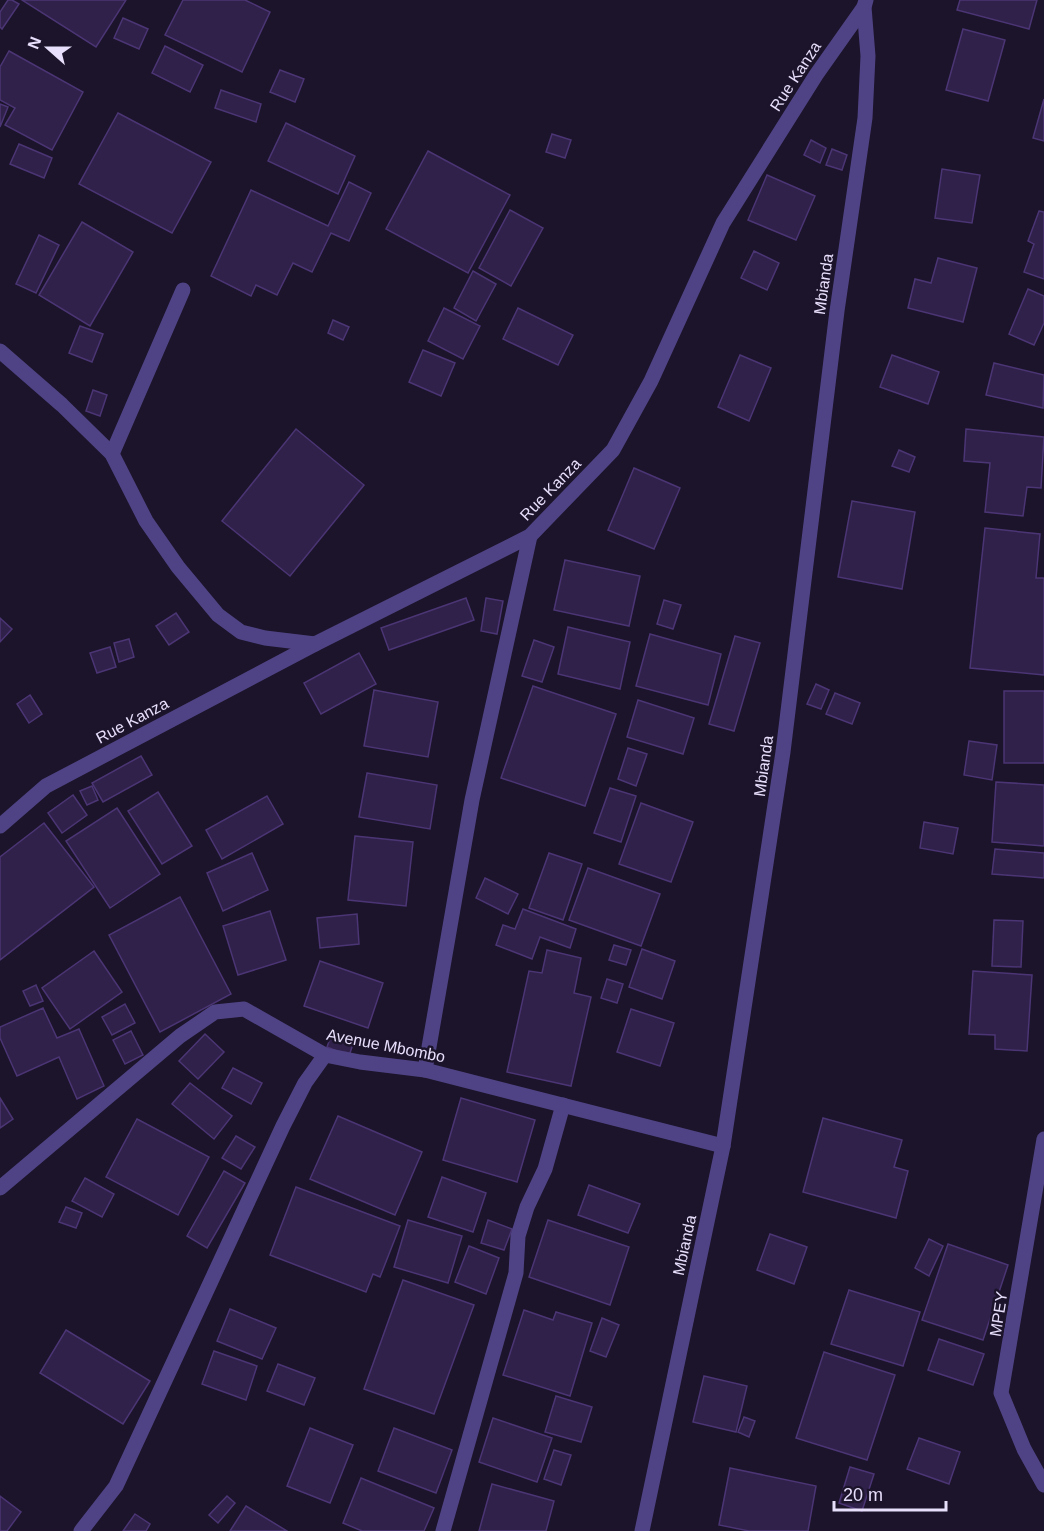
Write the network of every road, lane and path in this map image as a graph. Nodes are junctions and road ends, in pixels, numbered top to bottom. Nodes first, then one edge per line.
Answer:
1 (865, 4) edge
2 (183, 290) dead end
3 (0, 351) edge
4 (112, 454) junction
5 (530, 536) junction
6 (315, 644) junction
7 (0, 826) edge
8 (325, 1055) junction
9 (425, 1070) junction
10 (563, 1105) junction
11 (1044, 1139) edge
12 (723, 1146) junction
13 (0, 1188) edge
14 (1044, 1485) edge
15 (81, 1531) edge
16 (443, 1531) edge
17 (642, 1531) edge

1 - 5 street, Rue Kanza
1 - 12 street, Mbianda
2 - 4 street
3 - 4 street
4 - 6 street
5 - 6 street, Rue Kanza
5 - 9 street
6 - 7 street, Rue Kanza
8 - 9 street, Avenue Mbombo
8 - 13 street, Avenue Mbombo
8 - 15 street
9 - 10 street, Avenue Mbombo
10 - 12 street, Avenue Mbombo
10 - 16 street
11 - 14 street, MPEY
12 - 17 street, Mbianda

